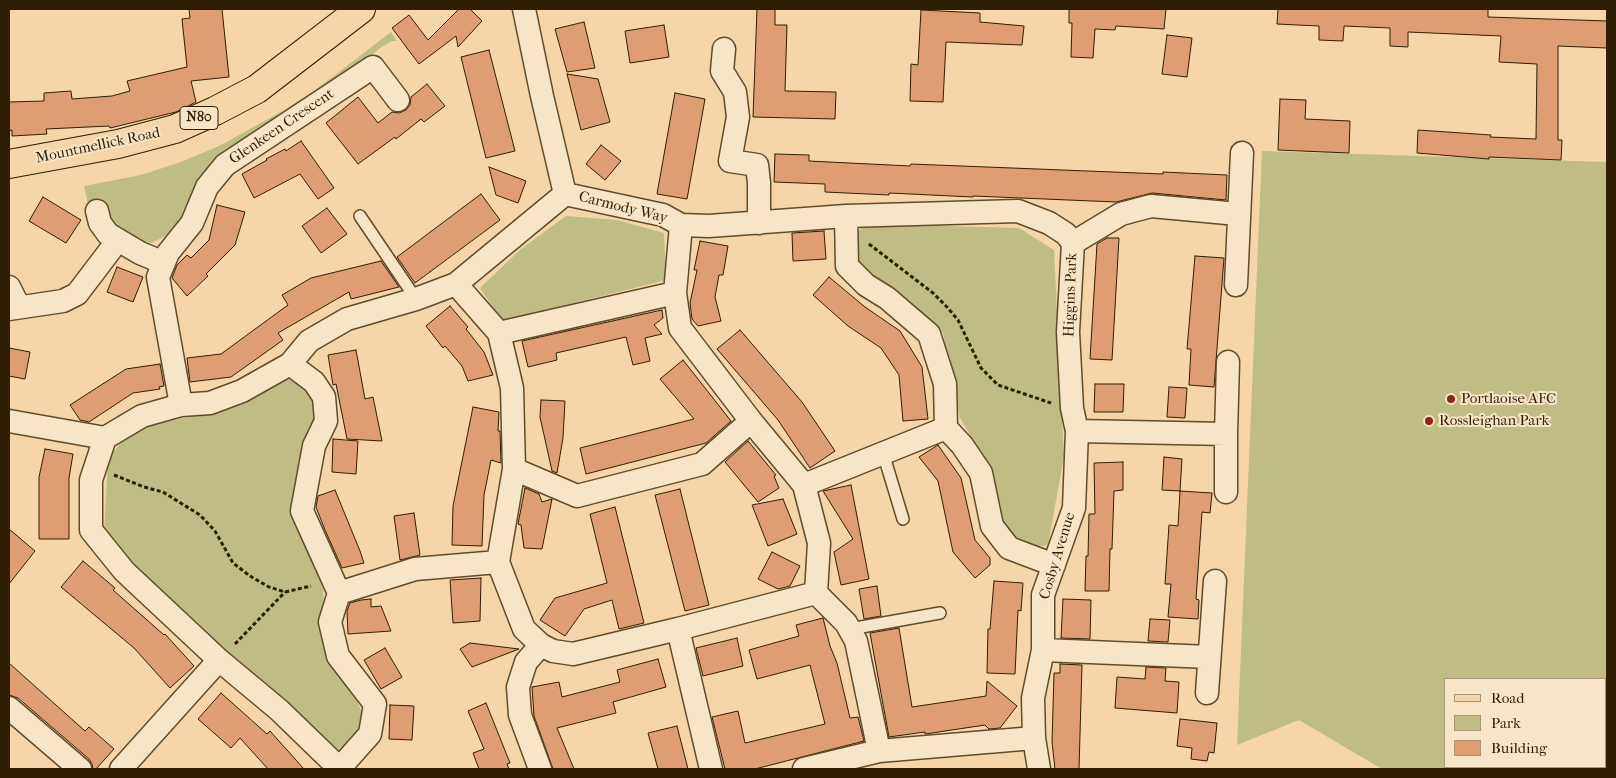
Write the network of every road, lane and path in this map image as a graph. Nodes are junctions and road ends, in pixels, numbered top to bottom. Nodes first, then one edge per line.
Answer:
1 (361, 9) edge
2 (524, 9) edge
3 (724, 49) dead end
4 (398, 100) dead end
5 (1242, 153) dead end
6 (9, 164) edge
7 (565, 194) junction
8 (97, 210) dead end
9 (1238, 214) junction
10 (360, 216) dead end
11 (759, 222) junction
12 (846, 222) junction
13 (681, 225) junction
14 (118, 240) junction
15 (1073, 243) junction
16 (164, 263) junction
17 (456, 284) junction
18 (1236, 285) dead end
19 (9, 287) edge
20 (675, 293) junction
21 (416, 299) junction
22 (14, 308) edge
23 (499, 333) junction
24 (1228, 362) dead end
25 (290, 364) junction
26 (181, 405) junction
27 (1072, 408) junction
28 (9, 421) edge
29 (751, 421) junction
30 (946, 428) junction
31 (1077, 431) junction
32 (1226, 434) junction
33 (105, 438) junction
34 (884, 453) junction
35 (95, 468) junction
36 (514, 469) junction
37 (804, 485) junction
38 (1226, 492) dead end
39 (903, 519) dead end
40 (498, 562) junction
41 (1054, 565) junction
42 (1215, 581) dead end
43 (337, 587) junction
44 (285, 592) junction
45 (816, 593) junction
46 (940, 613) dead end
47 (678, 628) junction
48 (850, 629) junction
49 (541, 644) junction
50 (1043, 650) junction
51 (1209, 657) junction
52 (220, 660) junction
53 (1207, 694) dead end
54 (9, 708) edge
55 (1034, 738) junction
56 (879, 751) junction
57 (80, 769) edge
58 (121, 769) edge
59 (340, 769) edge
60 (540, 769) edge
61 (711, 769) edge
62 (804, 769) edge
63 (1038, 769) edge

1 - 6 main road, Mountmellick Road / N80
2 - 7 street
3 - 11 street
4 - 16 street, Glenkeen Crescent
5 - 9 street
7 - 13 street, Carmody Way
7 - 17 street
8 - 14 street
9 - 15 street, Higgins Park
9 - 18 street
10 - 21 lane
11 - 12 street
11 - 13 street
12 - 15 street
12 - 27 path
12 - 30 street
13 - 20 street
14 - 16 street
14 - 22 street
15 - 27 street, Higgins Park
16 - 26 street, Glenkeen Crescent
17 - 21 street
17 - 23 street
19 - 22 street
20 - 23 street
20 - 29 street
21 - 25 street
23 - 36 street
24 - 32 street
25 - 26 street
25 - 43 street
26 - 33 street
27 - 31 street, Higgins Park
28 - 33 street
29 - 36 street
29 - 37 street
30 - 34 street
30 - 41 street
31 - 32 street
31 - 41 street, Cosby Avenue
32 - 38 street
33 - 35 street
34 - 37 street
34 - 39 lane
35 - 44 path
35 - 52 street
36 - 40 street
37 - 45 street
40 - 43 street
40 - 49 street
41 - 50 street, Cosby Avenue
42 - 51 street
43 - 44 path
43 - 59 street
44 - 52 path
45 - 47 street
45 - 48 street
46 - 48 lane
47 - 49 street
47 - 61 street
48 - 56 street
49 - 60 street
50 - 51 street
50 - 55 street, Cosby Avenue
51 - 53 street
52 - 58 street
52 - 59 street
54 - 57 street
55 - 56 street
55 - 63 street, Cosby Avenue
56 - 62 street

